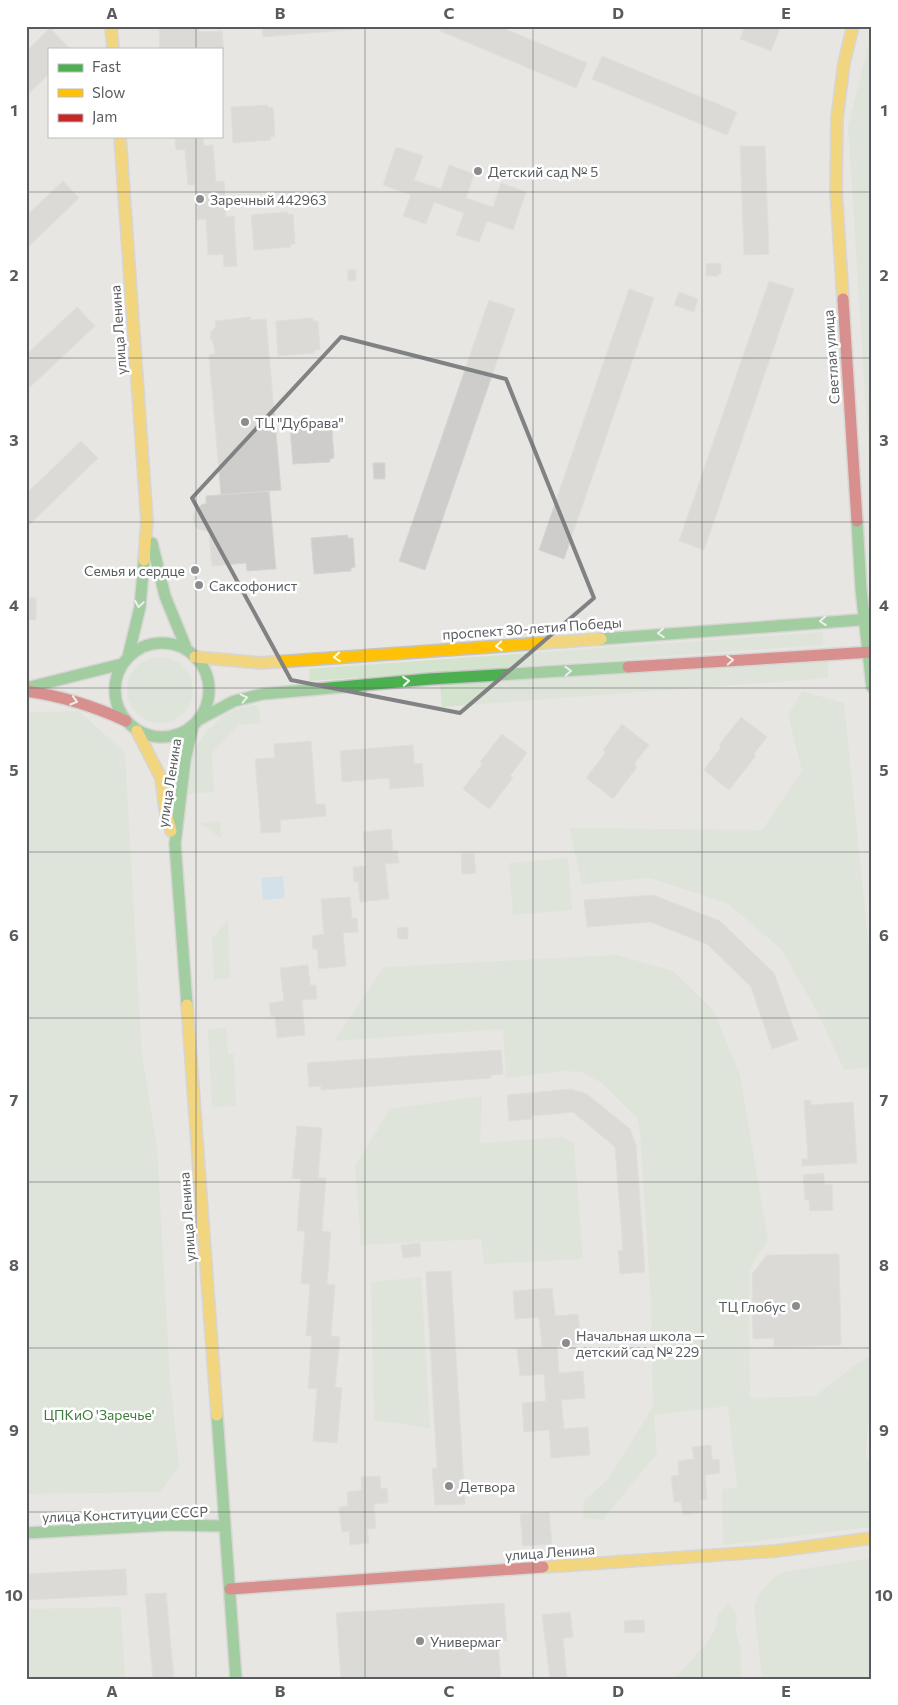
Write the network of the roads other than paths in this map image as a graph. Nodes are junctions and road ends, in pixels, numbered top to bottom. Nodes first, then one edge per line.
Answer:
1 (111, 26) edge
2 (852, 26) edge
3 (113, 48) edge
4 (120, 138) edge
5 (147, 521) junction
6 (868, 619) edge
7 (870, 652) edge
8 (191, 654) junction
9 (125, 661) junction
10 (872, 687) edge
11 (26, 689) edge
12 (126, 721) junction
13 (196, 722) junction
14 (136, 731) junction
15 (175, 844) junction
16 (225, 1526) junction
17 (26, 1533) edge
18 (872, 1538) edge
19 (230, 1588) junction
20 (236, 1679) edge

1 - 3 main road
2 - 6 main road, Светлая улица
4 - 5 main road, улица Ленина
5 - 8 main road, улица Ленина
5 -> 9 main road, улица Ленина
6 - 7 main road, Светлая улица
6 -> 8 main road, проспект 30-летия Победы
7 - 10 main road, Светлая улица
13 -> 7 main road
8 - 9 main road
8 - 13 main road
9 - 11 main road
9 - 12 main road
11 -> 12 main road
12 - 14 main road
13 - 14 main road
13 - 15 main road, улица Ленина
14 - 15 main road, улица Ленина
15 - 16 main road, улица Ленина
16 - 17 main road, улица Конституции СССР
16 - 19 main road, улица Ленина
18 - 19 main road, улица Ленина
19 - 20 main road, улица Ленина

